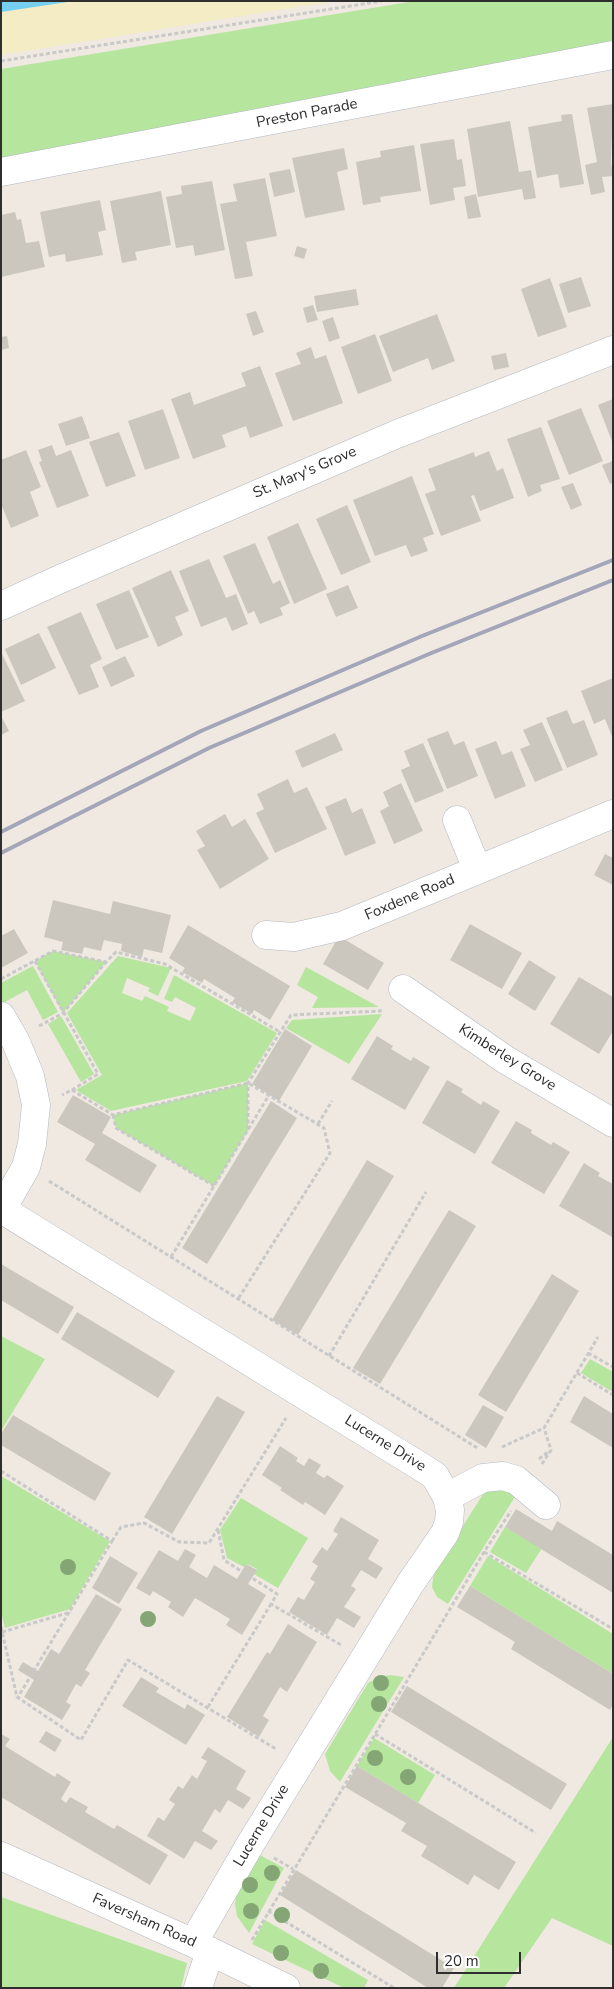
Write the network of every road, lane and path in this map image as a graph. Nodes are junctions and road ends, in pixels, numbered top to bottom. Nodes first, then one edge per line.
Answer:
1 (382, 1) edge
2 (613, 55) edge
3 (1, 61) edge
4 (1, 172) edge
5 (613, 350) edge
6 (1, 606) edge
7 (613, 814) edge
8 (457, 820) dead end
9 (477, 869) junction
10 (266, 935) dead end
11 (35, 961) junction
12 (106, 962) junction
13 (1, 979) edge
14 (403, 989) joint
15 (63, 1013) junction
16 (1, 1016) edge
17 (280, 1032) junction
18 (15, 1040) junction
19 (248, 1083) junction
20 (72, 1090) junction
21 (269, 1095) junction
22 (332, 1101) dead end
23 (36, 1105) junction
24 (113, 1114) junction
25 (613, 1123) edge
26 (318, 1124) junction
27 (248, 1130) junction
28 (26, 1166) junction
29 (214, 1186) junction
30 (426, 1192) dead end
31 (1, 1209) edge
32 (171, 1257) junction
33 (238, 1299) junction
34 (598, 1337) dead end
35 (588, 1353) junction
36 (329, 1356) junction
37 (613, 1367) edge
38 (577, 1373) junction
39 (302, 1392) junction
40 (613, 1395) edge
41 (544, 1428) junction
42 (551, 1450) junction
43 (495, 1451) dead end
44 (487, 1454) dead end
45 (539, 1459) dead end
46 (1, 1471) edge
47 (536, 1496) junction
48 (447, 1497) junction
49 (218, 1529) junction
50 (112, 1541) junction
51 (484, 1552) junction
52 (271, 1604) junction
53 (71, 1612) junction
54 (1, 1627) edge
55 (613, 1629) edge
56 (2, 1632) junction
57 (364, 1658) junction
58 (17, 1697) junction
59 (208, 1707) junction
60 (375, 1734) junction
61 (300, 1764) junction
62 (536, 1833) dead end
63 (1, 1856) edge
64 (268, 1911) junction
65 (202, 1947) junction
66 (238, 1964) junction
67 (198, 1988) edge
68 (286, 1988) edge
69 (394, 1988) edge

1 - 3 path
2 - 4 street, Preston Parade
5 - 6 street, St. Mary's Grove
7 - 9 street, Foxdene Road
8 - 9 street
9 - 10 street, Foxdene Road
11 - 12 path
11 - 13 path
11 - 15 path
12 - 15 path
12 - 17 path
14 - 17 path
14 - 25 street, Kimberley Grove
15 - 18 path
15 - 20 path
16 - 18 street
17 - 19 path
18 - 23 street
19 - 21 path
19 - 24 path
19 - 27 path
20 - 23 path
20 - 24 path
21 - 26 path
21 - 27 path
22 - 26 path
23 - 28 street
24 - 29 path
26 - 33 path
27 - 29 path
28 - 31 street
28 - 32 path
29 - 32 path
30 - 36 path
31 - 39 street, Lucerne Drive
32 - 33 path
33 - 36 path
34 - 35 path
35 - 37 path
35 - 38 path
36 - 44 path
38 - 40 path
38 - 41 path
39 - 48 street, Lucerne Drive
39 - 49 path
41 - 42 path
41 - 43 path
42 - 45 path
42 - 47 path
46 - 50 path
47 - 48 street
47 - 51 path
48 - 57 street, Lucerne Drive
49 - 50 path
49 - 52 path
50 - 53 path
51 - 55 path
51 - 60 path
52 - 57 path
52 - 59 path
53 - 56 path
53 - 58 path
54 - 56 path
56 - 58 path
57 - 61 street, Lucerne Drive
58 - 59 path
59 - 61 path
60 - 62 path
60 - 64 path
61 - 65 street, Lucerne Drive
63 - 65 street, Faversham Road
64 - 66 path
64 - 69 path
65 - 66 street, Faversham Road
65 - 67 street, Lucerne Drive
66 - 68 street, Faversham Road

